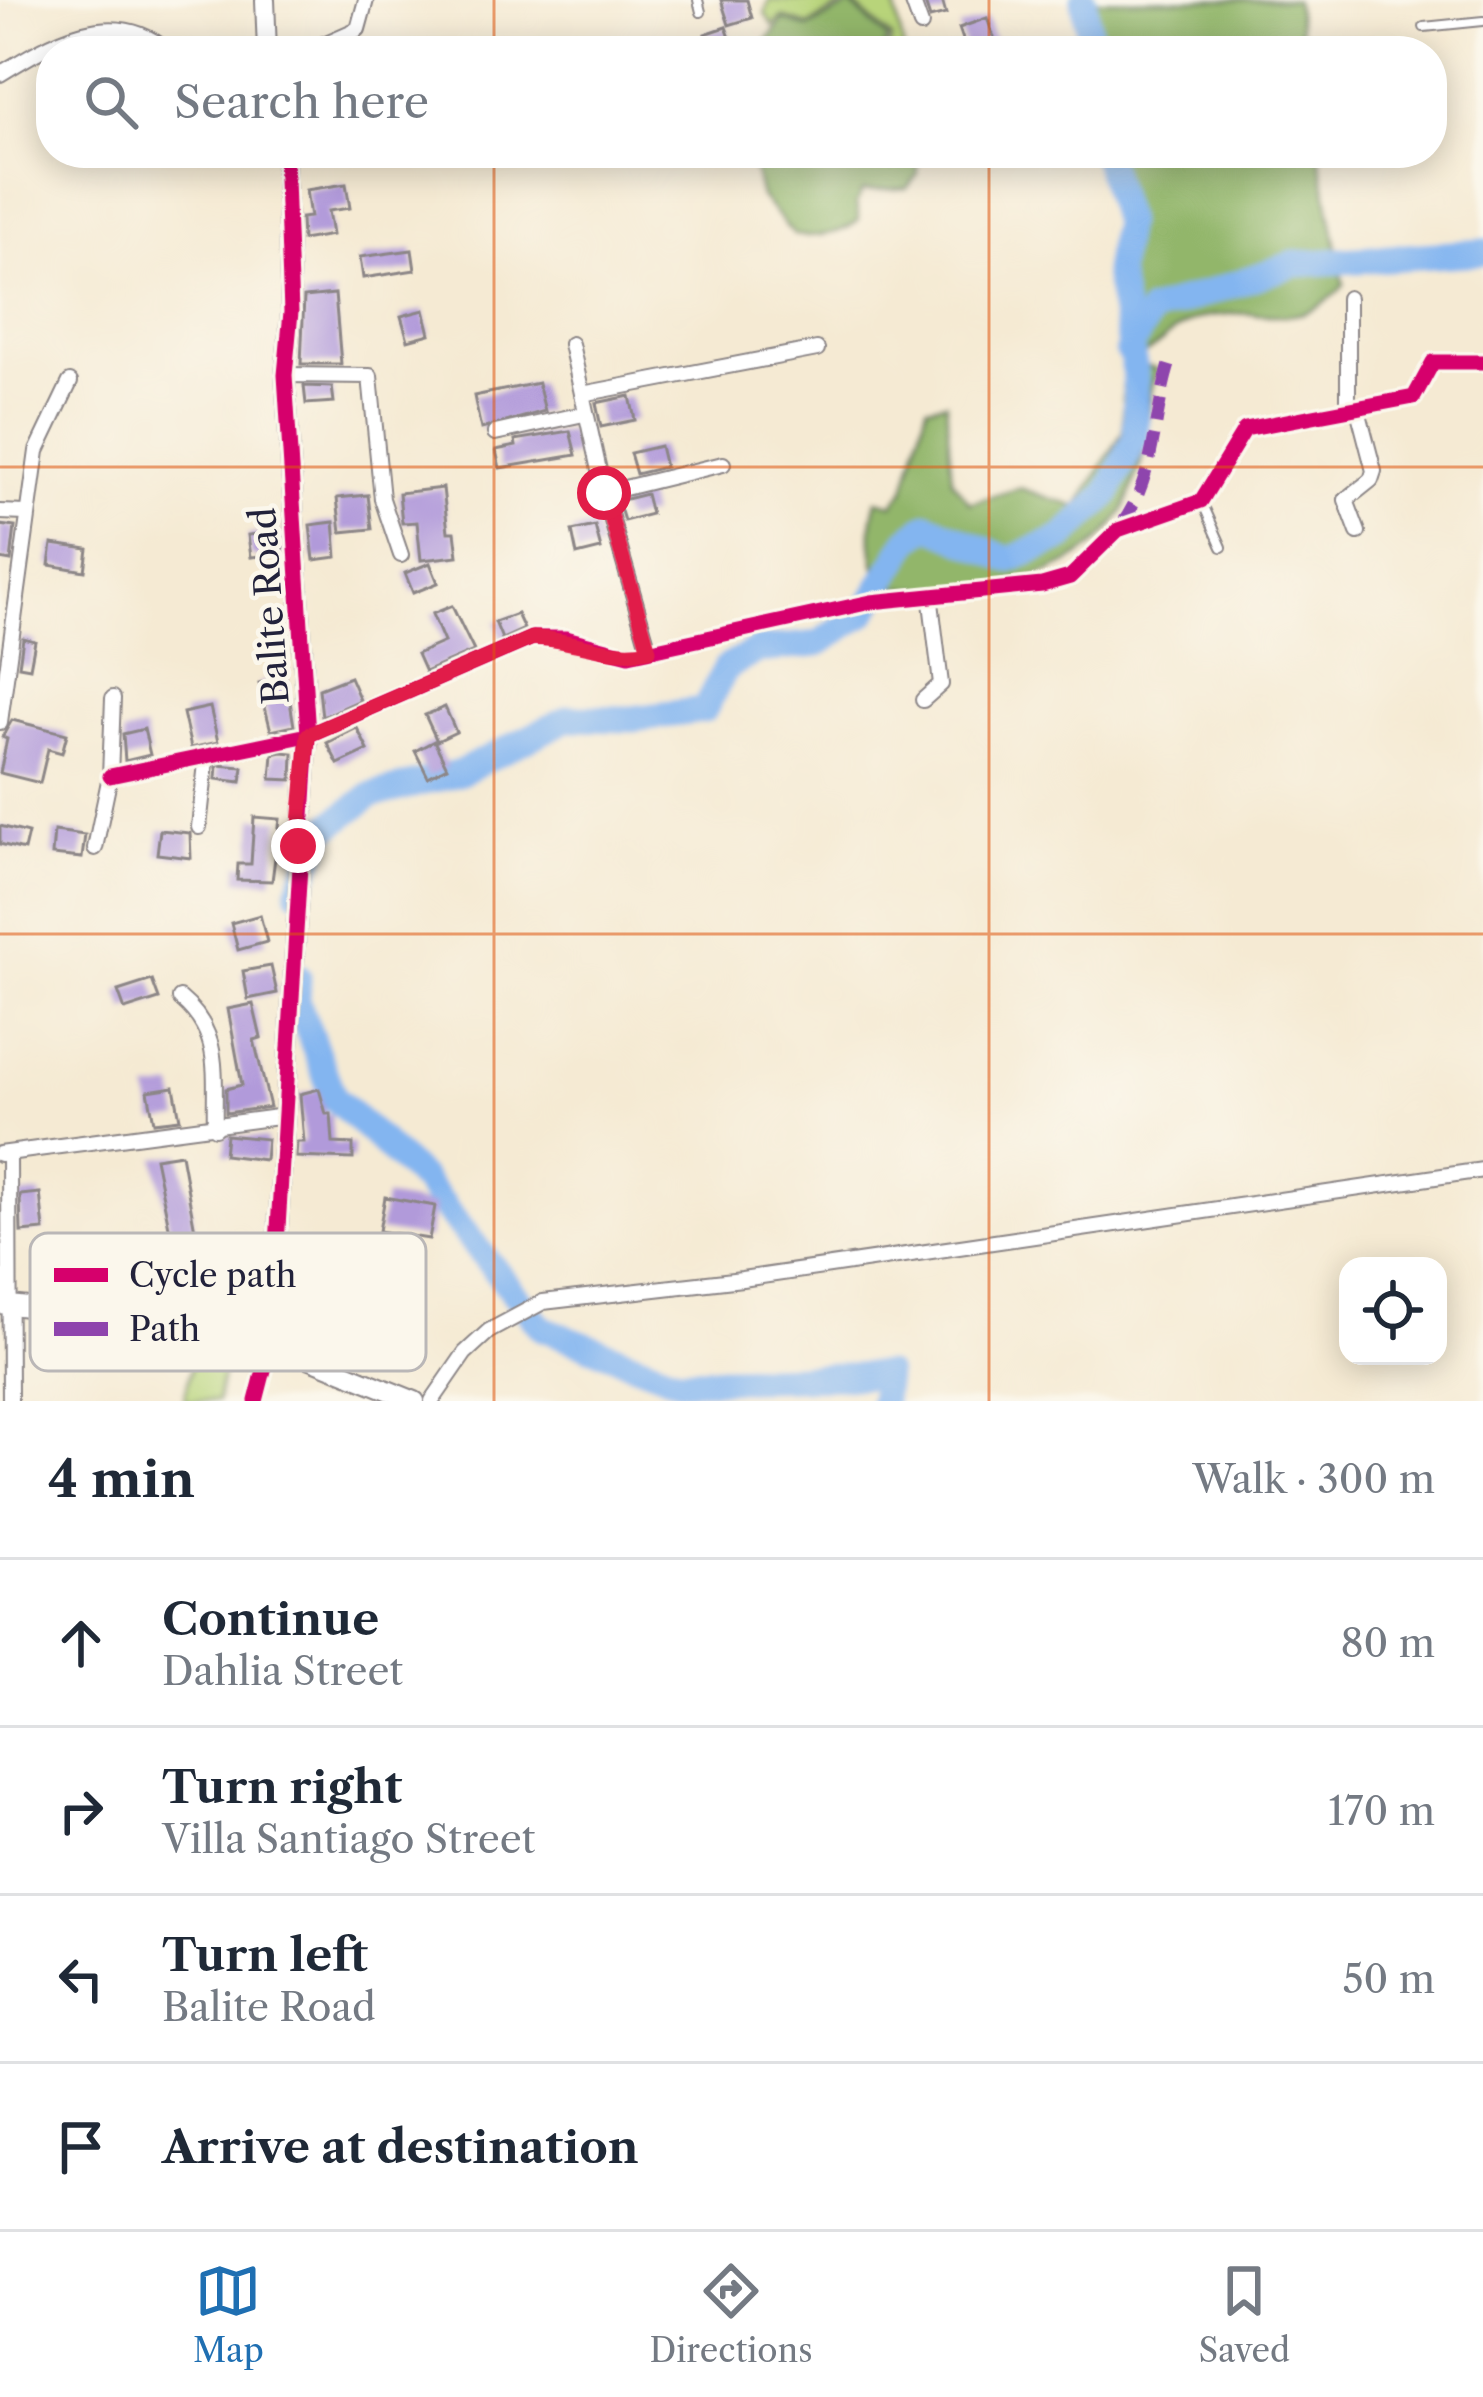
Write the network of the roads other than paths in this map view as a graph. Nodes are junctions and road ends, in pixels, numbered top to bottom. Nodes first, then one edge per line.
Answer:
1 (265, 0) edge
2 (366, 0) edge
3 (698, 0) edge
4 (912, 0) edge
5 (701, 12) dead end
6 (1483, 20) edge
7 (921, 25) dead end
8 (1424, 27) dead end
9 (66, 36) edge
10 (142, 36) edge
11 (266, 36) edge
12 (342, 36) edge
13 (36, 52) edge
14 (0, 74) edge
15 (286, 168) edge
16 (1348, 298) dead end
17 (572, 344) dead end
18 (817, 349) dead end
19 (1483, 362) edge
20 (285, 375) junction
21 (70, 382) dead end
22 (582, 394) junction
23 (1352, 406) junction
24 (584, 413) junction
25 (495, 433) dead end
26 (723, 464) dead end
27 (604, 493) junction
28 (1201, 501) junction
29 (0, 512) edge
30 (26, 514) junction
31 (1358, 532) dead end
32 (1222, 547) dead end
33 (401, 556) dead end
34 (930, 594) junction
35 (5, 632) edge
36 (649, 650) junction
37 (113, 698) dead end
38 (923, 700) dead end
39 (0, 722) edge
40 (308, 735) junction
41 (207, 754) junction
42 (110, 776) junction
43 (199, 827) dead end
44 (95, 848) dead end
45 (180, 998) dead end
46 (285, 1116) junction
47 (215, 1128) junction
48 (5, 1154) edge
49 (1483, 1170) edge
50 (278, 1233) edge
51 (5, 1304) edge
52 (264, 1371) edge
53 (347, 1371) edge
54 (10, 1401) edge
55 (256, 1401) edge
56 (415, 1401) edge
57 (432, 1401) edge

1 - 11 street
2 - 12 street
3 - 5 lane
4 - 7 street
6 - 8 lane
9 - 10 street
13 - 14 street
15 - 20 street, Balite Road
16 - 23 street
17 - 22 street
18 - 22 street
19 - 23 street
20 - 33 street
20 - 40 street, Balite Road
21 - 30 street
22 - 24 street
23 - 28 street
23 - 31 street
24 - 25 street
24 - 27 street
26 - 27 street
27 - 36 street
28 - 32 lane
28 - 34 street
29 - 30 street
30 - 35 street
34 - 36 street
34 - 38 street
35 - 39 street
36 - 40 street
37 - 42 street
40 - 41 street
40 - 46 street, Balite Road
41 - 42 street
41 - 43 street
42 - 44 street
45 - 47 street
46 - 47 street
46 - 50 street, Balite Road
47 - 48 street
48 - 51 street
49 - 57 street
51 - 54 street
52 - 55 street
53 - 56 street

